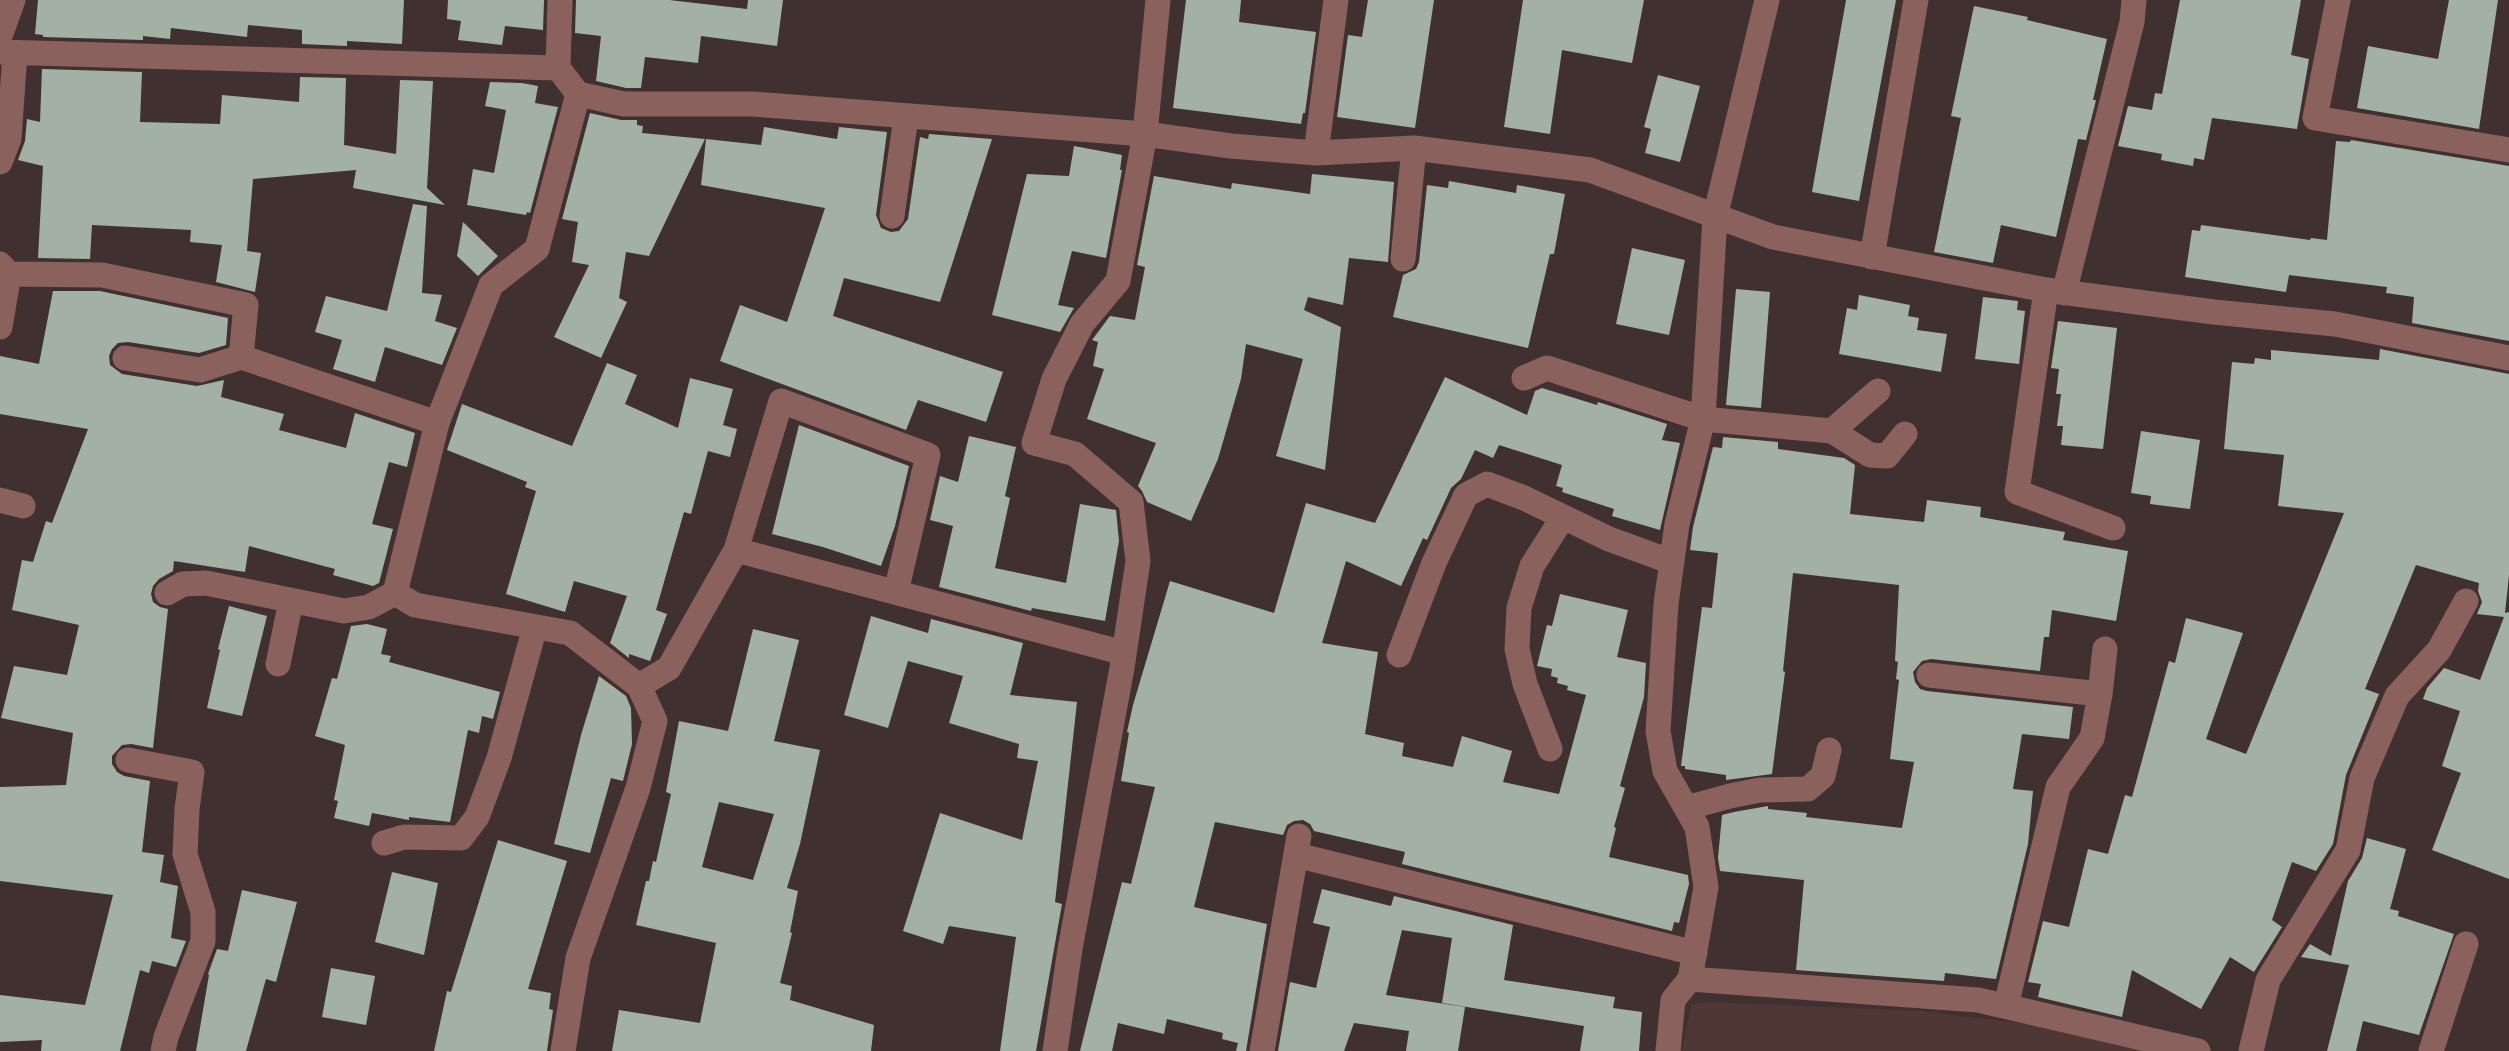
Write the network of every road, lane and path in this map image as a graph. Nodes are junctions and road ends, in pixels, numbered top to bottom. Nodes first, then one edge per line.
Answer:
1 (12, 0) edge
2 (560, 0) edge
3 (1158, 0) edge
4 (1336, 0) edge
5 (1767, 0) edge
6 (1916, 0) edge
7 (2134, 0) edge
8 (2338, 0) edge
9 (5, 47) edge
10 (558, 68) junction
11 (578, 94) junction
12 (906, 117) junction
13 (1145, 134) junction
14 (1414, 148) junction
15 (2509, 150) edge
16 (1316, 152) junction
17 (0, 162) edge
18 (892, 216) dead end
19 (1715, 217) junction
20 (1872, 256) junction
21 (1404, 260) dead end
22 (5, 269) edge
23 (2055, 291) junction
24 (0, 326) edge
25 (240, 356) junction
26 (125, 358) dead end
27 (2509, 358) edge
28 (1524, 378) dead end
29 (1878, 391) dead end
30 (1703, 419) junction
31 (437, 423) junction
32 (1832, 431) junction
33 (1904, 434) dead end
34 (1563, 517) junction
35 (2113, 528) dead end
36 (736, 550) junction
37 (1672, 562) junction
38 (896, 592) junction
39 (167, 593) dead end
40 (395, 593) junction
41 (291, 601) junction
42 (2466, 601) dead end
43 (535, 626) junction
44 (2105, 649) dead end
45 (1124, 653) junction
46 (1398, 655) dead end
47 (278, 664) dead end
48 (1929, 676) dead end
49 (639, 686) junction
50 (2100, 694) junction
51 (1550, 748) dead end
52 (1829, 750) dead end
53 (128, 760) dead end
54 (1686, 808) junction
55 (384, 843) dead end
56 (2466, 944) dead end
57 (1695, 953) junction
58 (1690, 979) junction
59 (2006, 1006) junction
60 (163, 1051) edge
61 (563, 1051) edge
62 (1055, 1051) edge
63 (1262, 1051) edge
64 (1668, 1051) edge
65 (2198, 1051) edge
66 (2251, 1051) edge
67 (2431, 1051) edge

1 - 9 street
2 - 10 street
3 - 13 street
4 - 16 street
5 - 19 street
6 - 20 street
7 - 23 street
8 - 15 street
9 - 10 street
9 - 17 street
10 - 11 street
11 - 12 street
11 - 31 street
12 - 13 street
12 - 18 street
13 - 16 street
13 - 45 street
14 - 16 street
14 - 19 street
14 - 21 street
19 - 20 street
19 - 30 street
20 - 23 street
22 - 24 street
22 - 25 street
23 - 27 street
23 - 35 street
25 - 26 street
25 - 31 street
28 - 30 street
29 - 32 street
30 - 32 street
30 - 37 street
31 - 40 street
32 - 33 street
34 - 37 street
34 - 46 street
34 - 51 street
36 - 38 street
36 - 38 street
36 - 49 street
37 - 54 street
38 - 45 street
39 - 41 street
40 - 41 street
40 - 43 street
41 - 47 street
42 - 66 street
43 - 49 street
43 - 55 street
44 - 50 street
45 - 62 street
48 - 50 street
49 - 61 street
50 - 59 street
52 - 54 street
53 - 60 street
54 - 57 street
56 - 67 street
57 - 58 street
57 - 63 street
58 - 59 street
58 - 64 street
59 - 65 street

